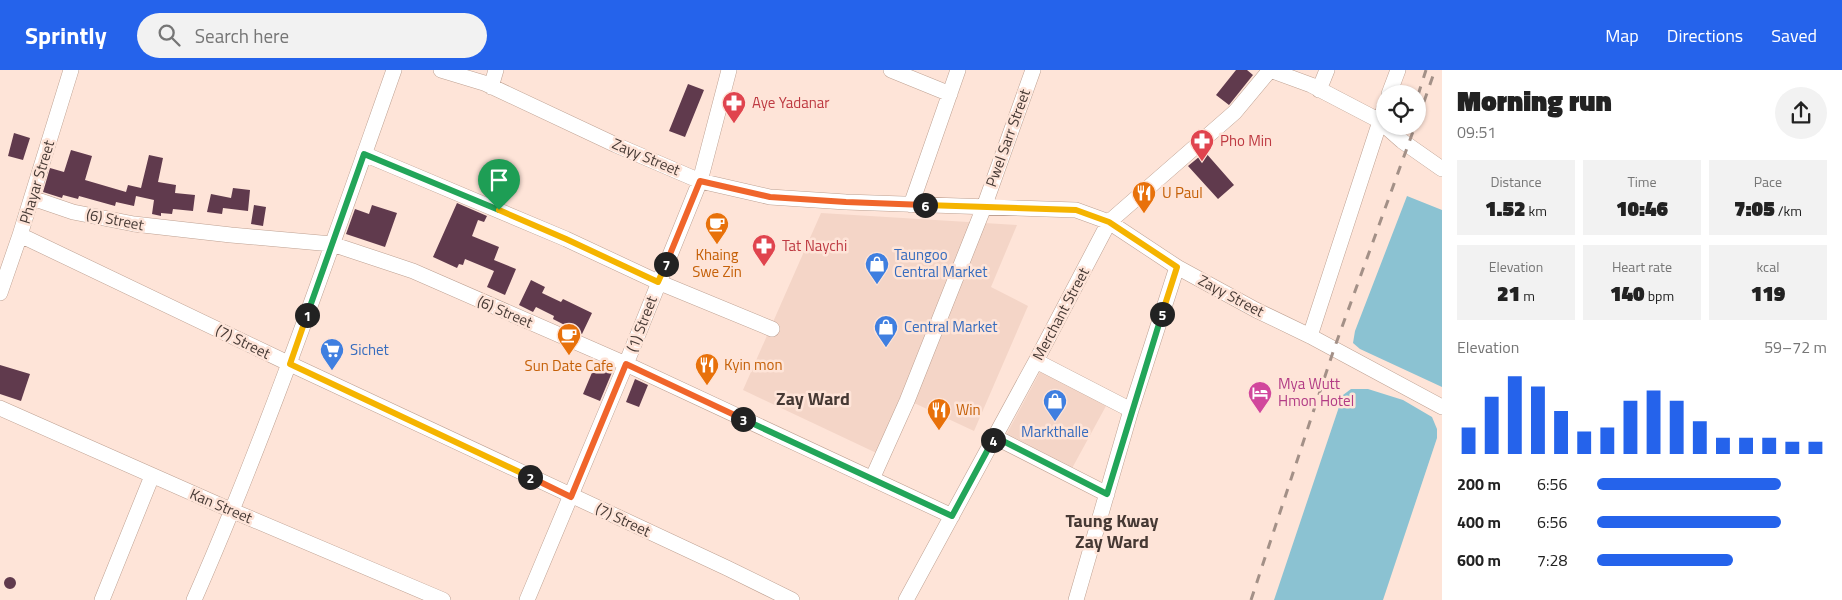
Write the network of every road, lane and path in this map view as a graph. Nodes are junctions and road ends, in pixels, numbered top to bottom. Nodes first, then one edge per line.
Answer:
1 (71, 70) edge
2 (394, 70) edge
3 (441, 70) edge
4 (496, 70) edge
5 (729, 70) edge
6 (891, 70) edge
7 (958, 70) edge
8 (1033, 70) edge
9 (1270, 70) edge
10 (1326, 70) edge
11 (1398, 70) edge
12 (1392, 85) edge
13 (491, 87) junction
14 (1319, 90) junction
15 (950, 94) junction
16 (1376, 120) edge
17 (1379, 135) edge
18 (1395, 135) edge
19 (364, 154) junction
20 (1442, 169) edge
21 (700, 181) junction
22 (32, 198) junction
23 (911, 204) junction
24 (984, 207) junction
25 (1109, 222) junction
26 (20, 235) junction
27 (332, 244) junction
28 (1177, 267) junction
29 (658, 282) junction
30 (0, 293) edge
31 (772, 328) dead end
32 (1310, 336) junction
33 (1036, 361) junction
34 (290, 364) junction
35 (626, 364) junction
36 (1442, 407) edge
37 (0, 408) edge
38 (1131, 410) junction
39 (995, 437) junction
40 (152, 476) junction
41 (872, 479) junction
42 (1107, 494) junction
43 (571, 497) junction
44 (233, 512) junction
45 (952, 516) junction
46 (412, 594) edge
47 (102, 600) edge
48 (194, 600) edge
49 (443, 600) edge
50 (527, 600) edge
51 (792, 600) edge
52 (906, 600) edge
53 (1076, 600) edge

1 - 22 street, Phayar Street
2 - 19 street
3 - 13 street, Zayy Street
4 - 13 street
5 - 21 street, (1) Street
6 - 15 street
7 - 15 street
8 - 24 street, Pwel Sarr Street
9 - 14 street
9 - 25 street, Merchant Street
10 - 14 street
11 - 12 street
13 - 21 street, Zayy Street
14 - 16 street
15 - 23 street
17 - 32 street
18 - 20 street
19 - 27 street
19 - 29 street
21 - 23 street, Zayy Street
21 - 29 street, (1) Street
22 - 26 street, Phayar Street
22 - 27 street, (6) Street
23 - 24 street, Zayy Street
24 - 25 street, Zayy Street
24 - 41 street, Pwel Sarr Street
25 - 28 street, Zayy Street
25 - 33 street, Merchant Street
26 - 30 street, Phayar Street
26 - 34 street, (7) Street
27 - 34 street
27 - 35 street, (6) Street
28 - 32 street, Zayy Street
28 - 38 street
29 - 31 street
29 - 35 street, (1) Street
32 - 36 street, Zayy Street
33 - 38 street
33 - 39 street, Merchant Street
34 - 43 street, (7) Street
34 - 44 street
35 - 41 street, (6) Street
35 - 43 street, (1) Street
37 - 40 street, Kan Street
38 - 42 street
39 - 42 street
39 - 45 street, Merchant Street
40 - 44 street, Kan Street
40 - 47 street
41 - 45 street, (6) Street
42 - 53 street
43 - 50 street, (1) Street
43 - 51 street, (7) Street
44 - 46 street, Kan Street
44 - 48 street
45 - 52 street, Merchant Street
46 - 49 street, Kan Street

